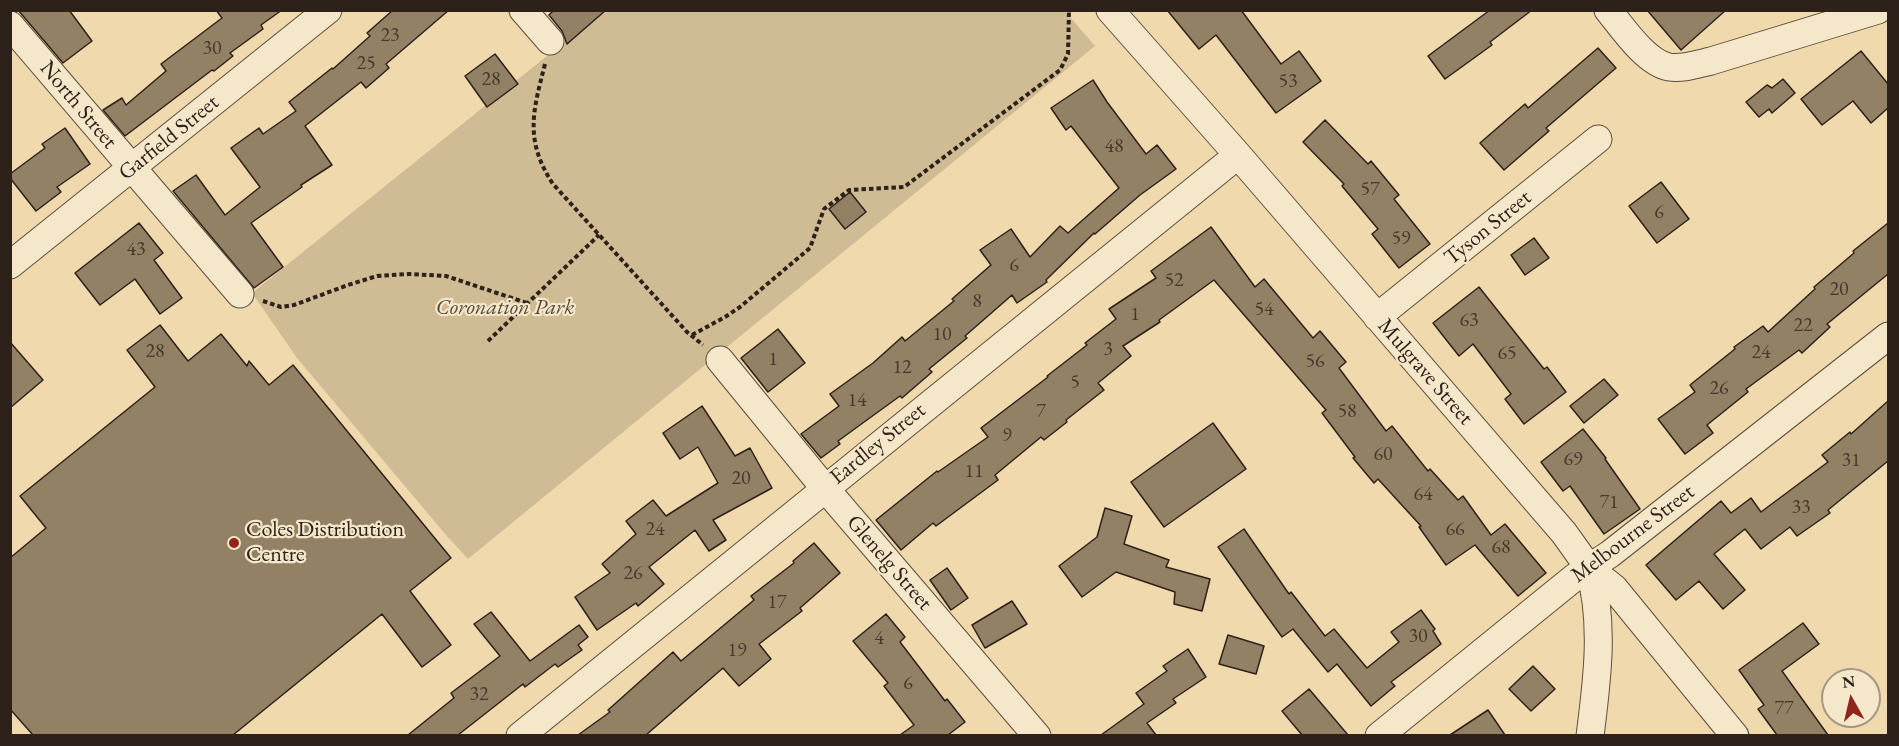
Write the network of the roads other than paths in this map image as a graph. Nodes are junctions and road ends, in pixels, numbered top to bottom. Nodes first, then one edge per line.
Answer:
1 (328, 10) edge
2 (523, 10) edge
3 (1110, 10) edge
4 (1608, 10) edge
5 (1878, 10) edge
6 (10, 25) edge
7 (547, 49) road end
8 (1599, 139) dead end
9 (1238, 154) junction
10 (132, 168) junction
11 (10, 265) edge
12 (250, 296) road end
13 (1377, 317) junction
14 (1888, 336) edge
15 (720, 360) road end
16 (824, 488) junction
17 (1589, 568) junction
18 (520, 735) edge
19 (1037, 735) edge
20 (1379, 735) edge
21 (1590, 735) edge
22 (1736, 735) edge

1 - 10 street, Garfield Street
2 - 7 street
3 - 9 street, Mulgrave Street
4 - 5 street
6 - 10 street, North Street
8 - 13 street, Tyson Street
9 - 13 street, Mulgrave Street
9 - 16 street, Eardley Street
10 - 11 street, Garfield Street
10 - 12 street, North Street
13 - 17 street, Mulgrave Street
14 - 17 street, Melbourne Street
15 - 16 street, Glenelg Street
16 - 18 street, Eardley Street
16 - 19 street, Glenelg Street
17 - 20 street, Melbourne Street
17 - 21 street
17 - 22 street, Mulgrave Street

